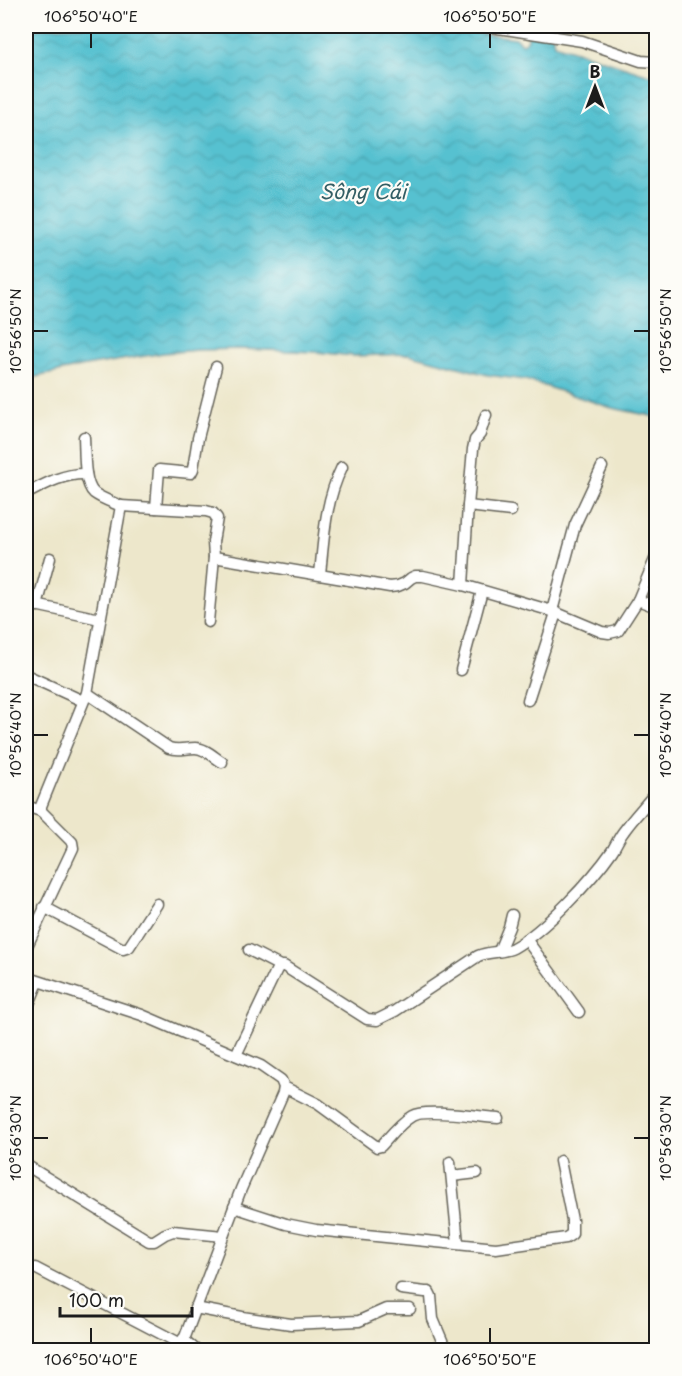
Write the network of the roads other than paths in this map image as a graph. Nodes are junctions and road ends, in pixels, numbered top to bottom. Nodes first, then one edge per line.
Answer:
1 (485, 26) edge
2 (657, 62) edge
3 (216, 367) dead end
4 (486, 415) dead end
5 (84, 437) dead end
6 (342, 467) dead end
7 (602, 467) dead end
8 (86, 474) junction
9 (26, 494) edge
10 (121, 506) junction
11 (468, 506) junction
12 (156, 508) junction
13 (511, 511) dead end
14 (214, 557) junction
15 (657, 557) edge
16 (50, 558) dead end
17 (320, 574) junction
18 (463, 585) junction
19 (482, 591) junction
20 (638, 600) junction
21 (26, 603) edge
22 (37, 606) junction
23 (657, 607) edge
24 (554, 612) junction
25 (100, 619) junction
26 (208, 621) dead end
27 (461, 670) dead end
28 (26, 675) edge
29 (85, 697) junction
30 (528, 700) dead end
31 (222, 762) dead end
32 (657, 792) edge
33 (26, 806) edge
34 (41, 811) junction
35 (157, 904) dead end
36 (44, 907) junction
37 (512, 915) dead end
38 (526, 939) junction
39 (26, 948) edge
40 (249, 950) dead end
41 (499, 951) junction
42 (280, 966) junction
43 (26, 977) edge
44 (38, 982) junction
45 (26, 1011) edge
46 (579, 1012) dead end
47 (236, 1055) junction
48 (284, 1087) junction
49 (498, 1118) dead end
50 (561, 1161) dead end
51 (450, 1162) dead end
52 (26, 1164) edge
53 (477, 1173) dead end
54 (452, 1176) junction
55 (234, 1207) junction
56 (223, 1236) junction
57 (458, 1243) junction
58 (35, 1268) dead end
59 (400, 1289) dead end
60 (195, 1308) junction
61 (410, 1309) dead end
62 (181, 1345) edge
63 (445, 1349) edge
64 (196, 1350) edge
65 (412, 1350) edge

1 - 2 street
3 - 12 street
4 - 11 street
5 - 8 street
6 - 17 street
7 - 24 street
8 - 9 street
8 - 10 street
10 - 12 street
10 - 25 street
11 - 13 street
11 - 18 street
12 - 14 street
14 - 17 street
14 - 26 street
15 - 20 street
16 - 22 street
17 - 18 street
18 - 19 street
19 - 24 street
19 - 27 street
20 - 23 street
20 - 24 street
21 - 22 street
22 - 25 street
24 - 30 street
25 - 29 street
28 - 29 street
29 - 31 street
29 - 34 street
32 - 38 street
33 - 34 street
34 - 36 street
35 - 36 street
36 - 39 street
37 - 41 street
38 - 41 street
38 - 46 street
40 - 42 street
41 - 42 street
42 - 47 street
43 - 44 street
44 - 45 street
44 - 47 street
47 - 48 street
48 - 49 street
48 - 55 street
50 - 57 street
51 - 54 street
52 - 56 street
53 - 54 street
54 - 57 street
55 - 56 street
55 - 57 street
56 - 60 street
58 - 62 street
59 - 63 street
60 - 61 street
60 - 62 street
62 - 64 street
63 - 65 street

